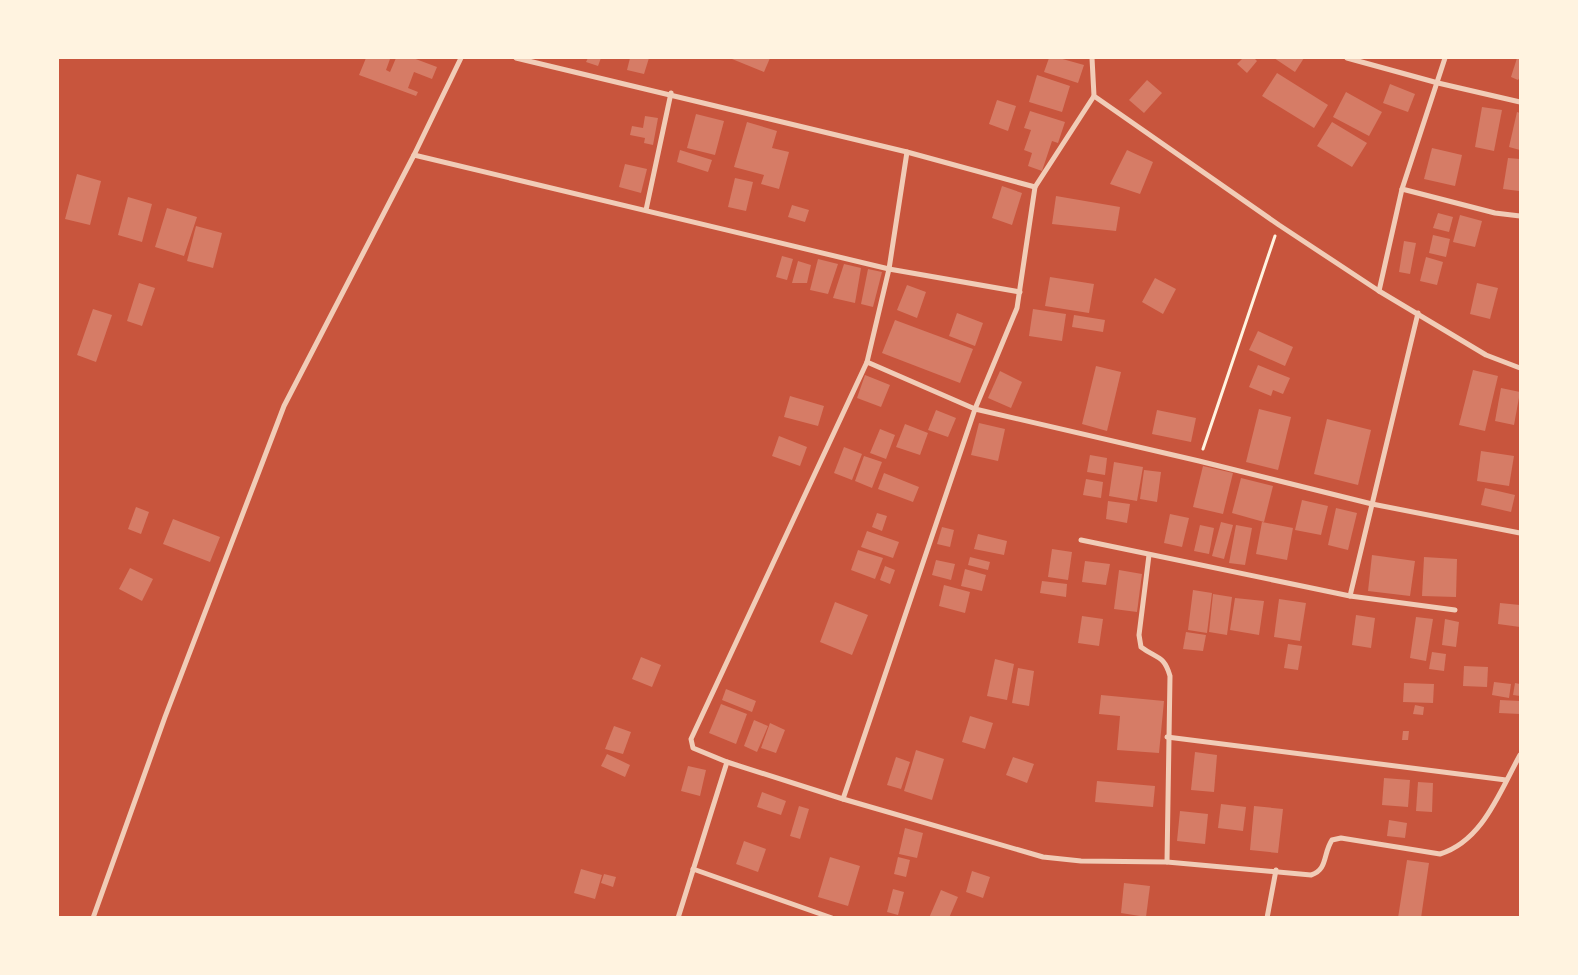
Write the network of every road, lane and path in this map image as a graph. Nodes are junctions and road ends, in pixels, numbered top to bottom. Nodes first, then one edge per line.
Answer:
1 (461, 58) edge
2 (516, 58) edge
3 (1092, 58) edge
4 (1347, 58) edge
5 (1445, 58) edge
6 (1438, 83) junction
7 (672, 94) junction
8 (1094, 96) junction
9 (1520, 102) edge
10 (907, 152) junction
11 (414, 156) junction
12 (1035, 187) junction
13 (1402, 189) junction
14 (646, 210) junction
15 (1520, 216) edge
16 (1278, 225) junction
17 (890, 269) junction
18 (1379, 291) junction
19 (1020, 292) junction
20 (1418, 313) junction
21 (867, 362) junction
22 (1520, 368) edge
23 (975, 409) junction
24 (1199, 461) junction
25 (1372, 504) junction
26 (1520, 533) edge
27 (1081, 540) dead end
28 (1149, 555) junction
29 (1350, 596) junction
30 (1455, 610) dead end
31 (1167, 737) junction
32 (1520, 755) edge
33 (726, 762) junction
34 (1506, 780) junction
35 (843, 799) junction
36 (1167, 862) junction
37 (693, 868) junction
38 (1276, 870) junction
39 (93, 918) edge
40 (678, 918) edge
41 (832, 918) edge
42 (1267, 918) edge

1 - 11 street
2 - 7 street
3 - 8 street
4 - 6 street
5 - 6 street
6 - 9 street
6 - 13 street
7 - 10 street
7 - 14 street
8 - 12 street
8 - 16 street
10 - 12 street
10 - 17 street
11 - 14 street
11 - 39 street
12 - 19 street
13 - 15 street
13 - 18 street
14 - 17 street
16 - 18 street
16 - 24 path
17 - 19 street
17 - 21 street
18 - 20 street
19 - 23 street
20 - 22 street
20 - 25 street
21 - 23 street
21 - 33 street
23 - 24 street
23 - 35 street
24 - 25 street
25 - 26 street
25 - 29 street
27 - 28 street
28 - 29 street
28 - 31 street
29 - 30 street
31 - 34 street
31 - 36 street
32 - 34 street
33 - 35 street
33 - 37 street
34 - 38 street
35 - 36 street
36 - 38 street
37 - 40 street
37 - 41 street
38 - 42 street

